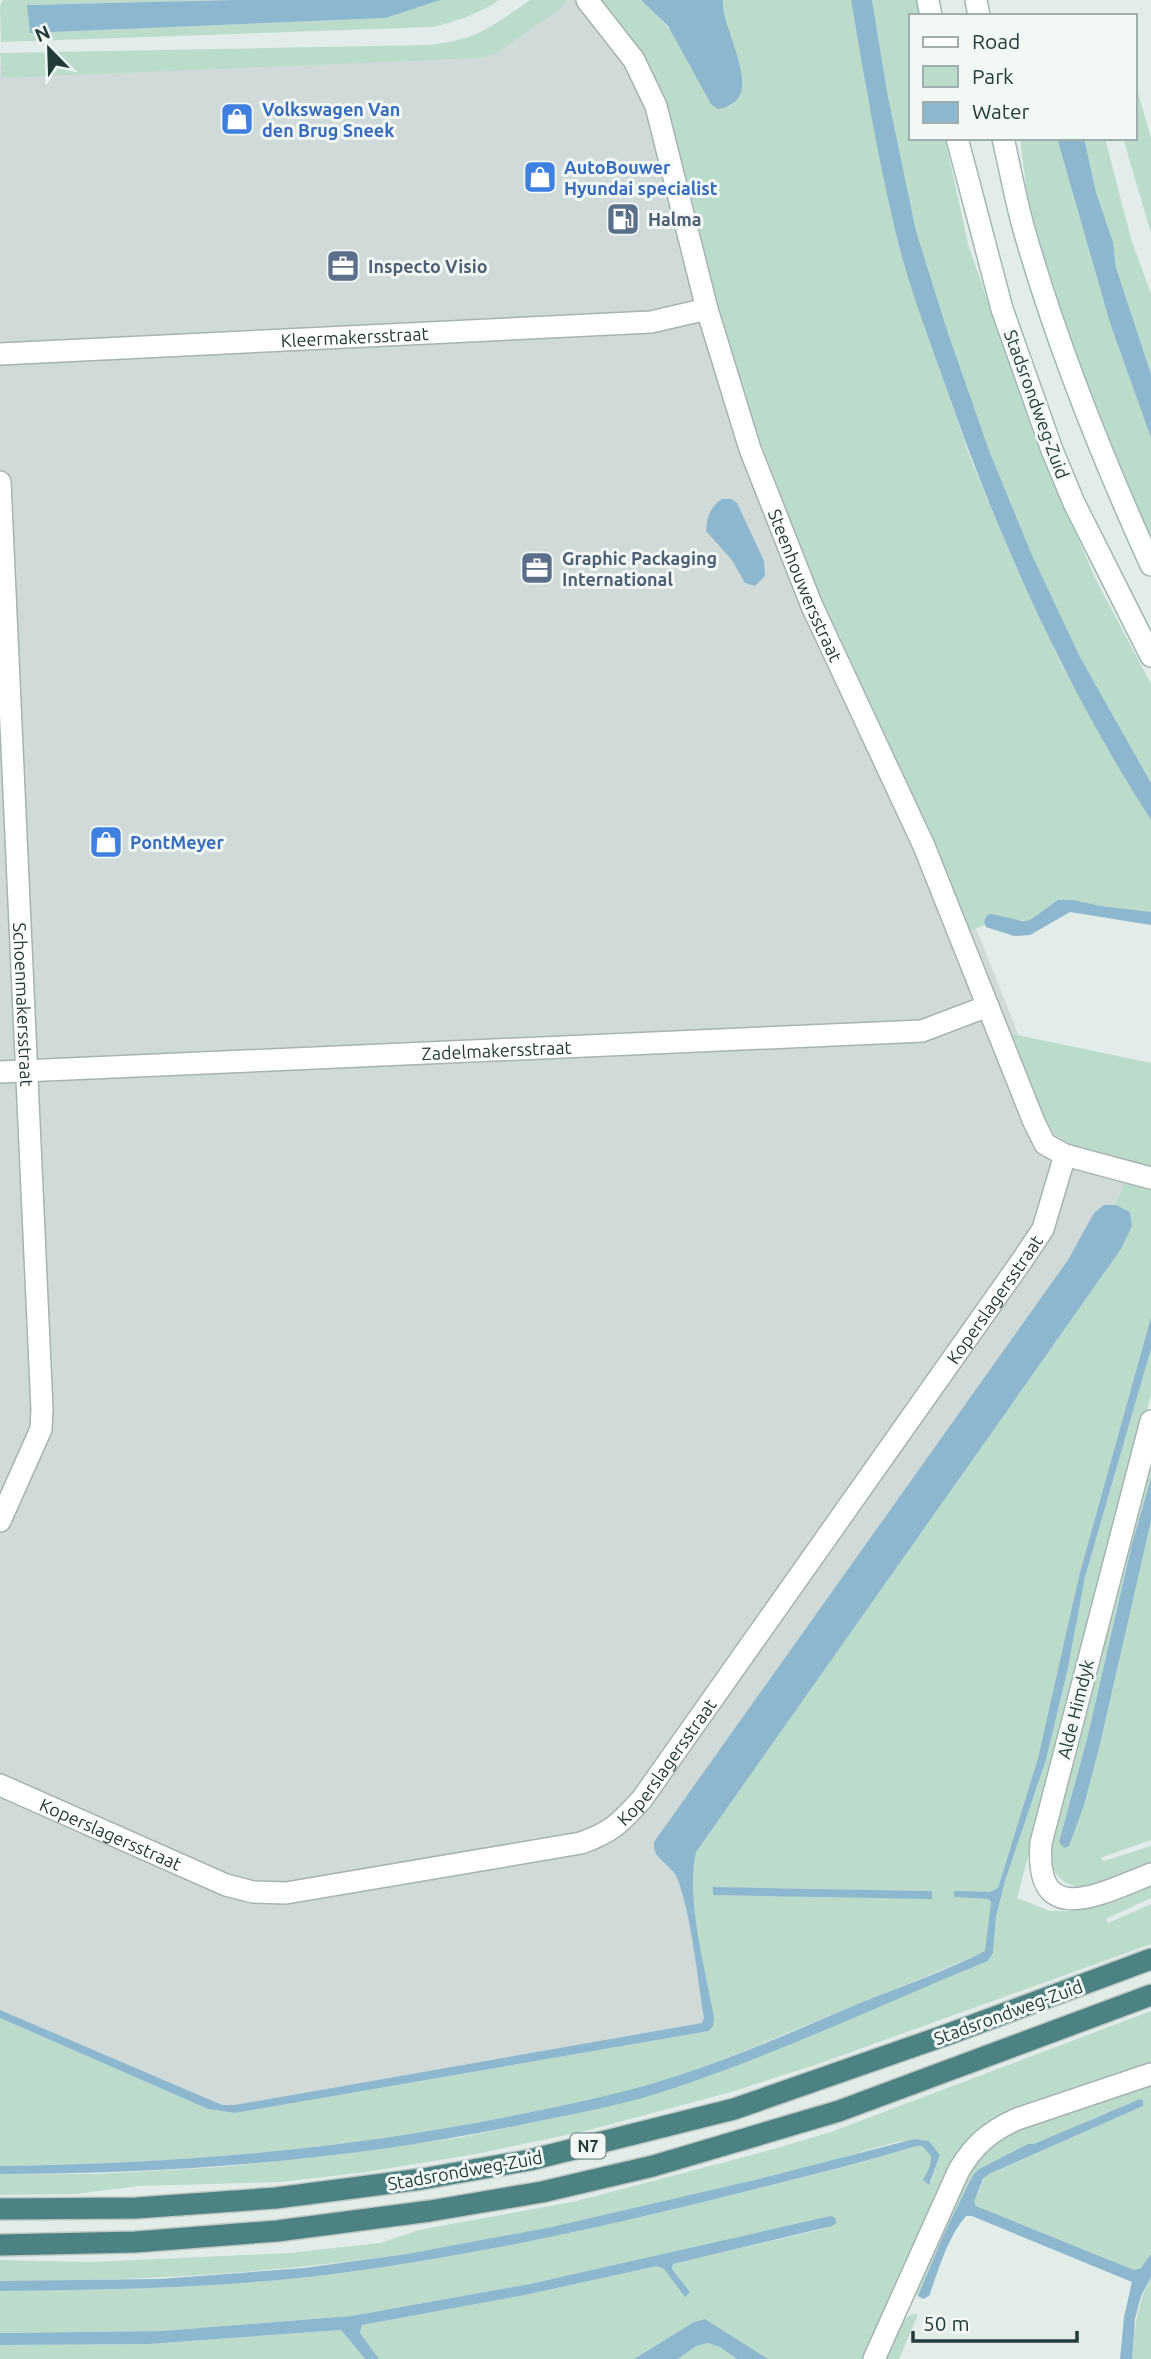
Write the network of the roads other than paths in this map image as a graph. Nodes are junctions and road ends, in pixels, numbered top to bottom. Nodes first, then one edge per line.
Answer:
1 (587, 0) edge
2 (958, 140) edge
3 (1003, 140) edge
4 (707, 309) junction
5 (0, 354) edge
6 (0, 482) edge
7 (1151, 565) edge
8 (1151, 656) edge
9 (988, 1006) junction
10 (26, 1071) junction
11 (0, 1072) edge
12 (1065, 1155) junction
13 (1151, 1178) edge
14 (1151, 1422) edge
15 (0, 1521) edge
16 (0, 1785) edge
17 (1151, 1874) edge
18 (1151, 1959) edge
19 (1151, 1995) edge
20 (1151, 2074) edge
21 (0, 2209) edge
22 (0, 2245) edge
23 (874, 2359) edge

1 - 4 street, Steenhouwersstraat
2 - 8 street, Stadsrondweg-Zuid
3 - 7 street
4 - 5 street, Kleermakersstraat
4 - 9 street, Steenhouwersstraat
6 - 10 street, Schoenmakersstraat
9 - 10 street, Zadelmakersstraat
9 - 12 street, Steenhouwersstraat
10 - 11 street, Zadelmakersstraat
10 - 15 street, Schoenmakersstraat
12 - 13 street
12 - 16 street, Koperslagersstraat
14 - 17 street, Alde Himdyk
18 - 21 highway, Stadsrondweg-Zuid / N7
19 - 22 highway, Stadsrondweg-Zuid / N7
20 - 23 street

